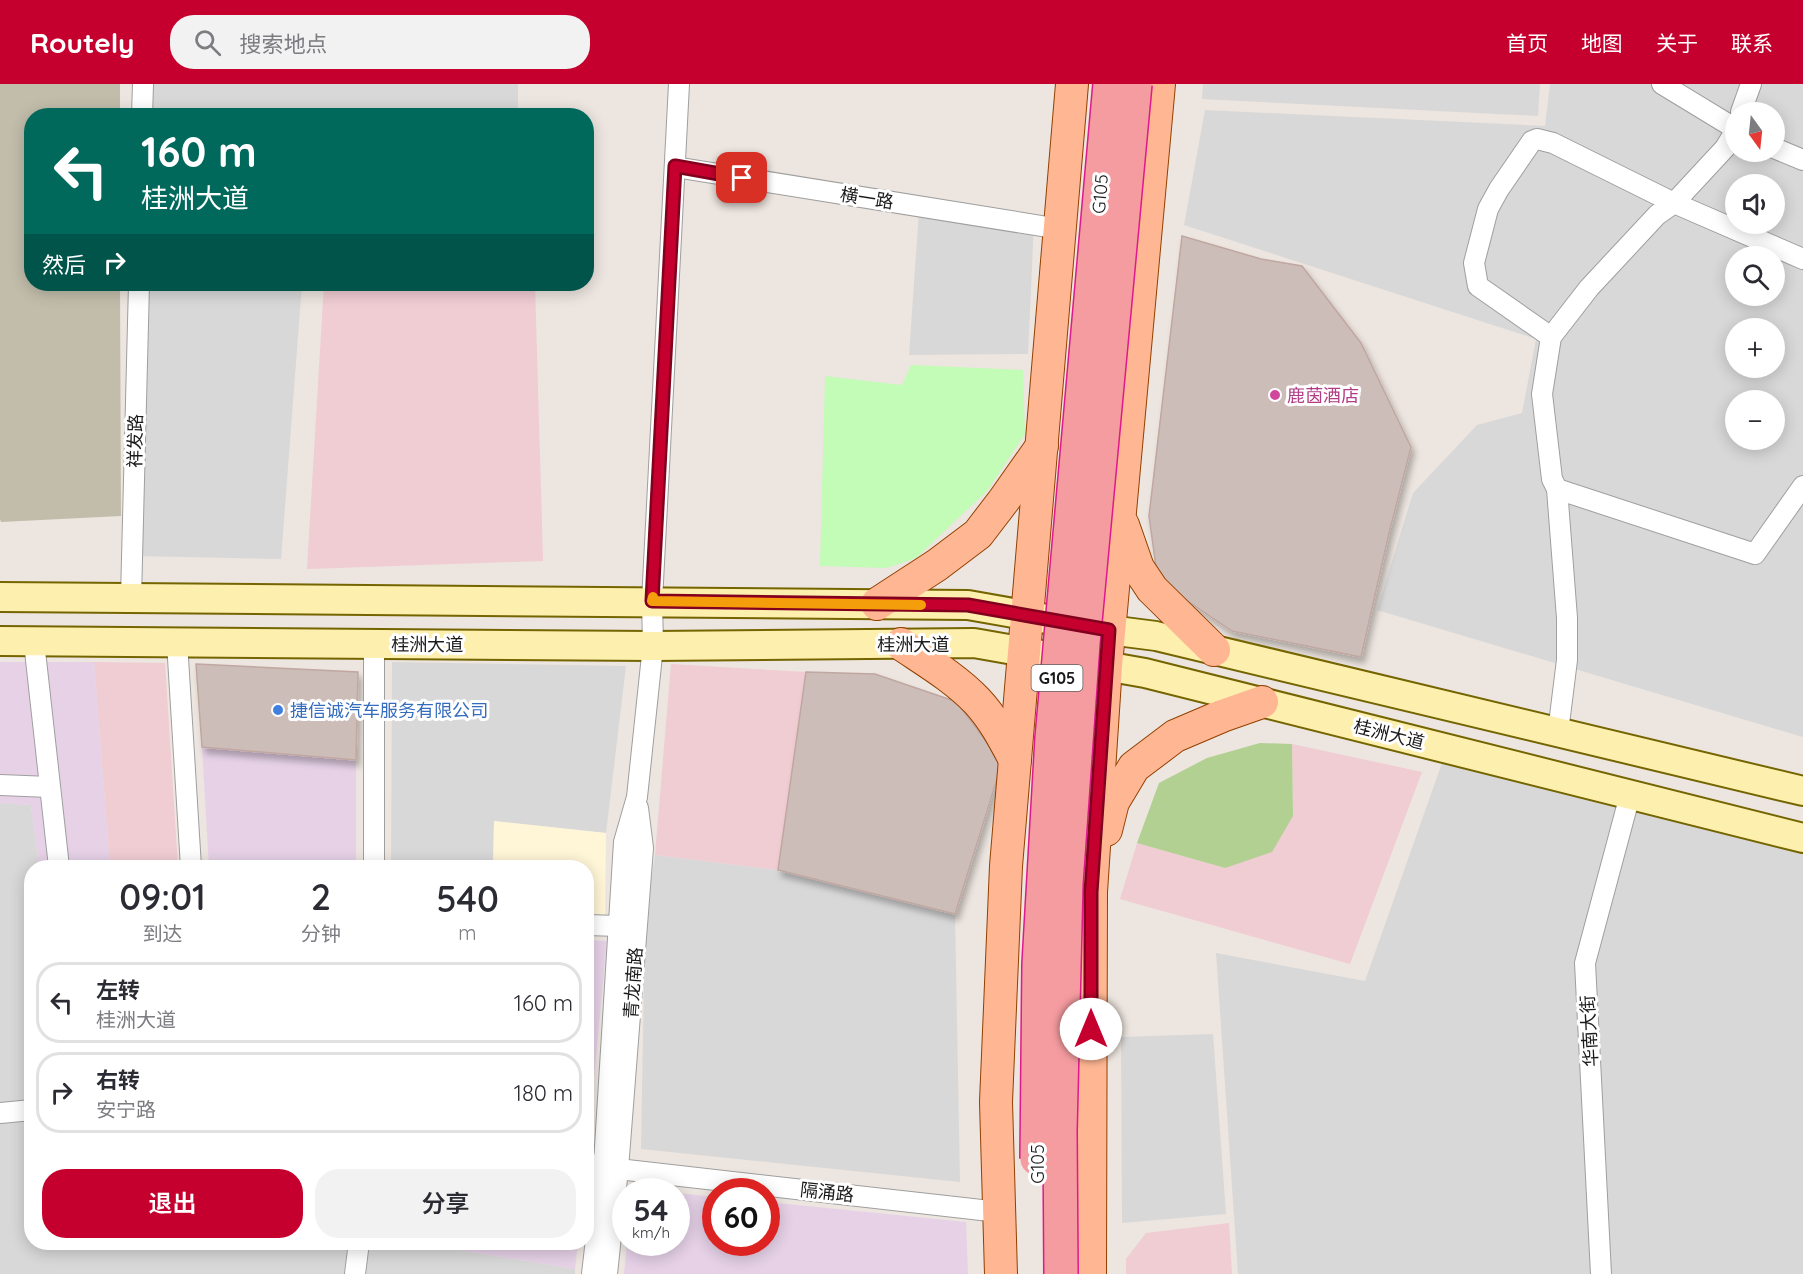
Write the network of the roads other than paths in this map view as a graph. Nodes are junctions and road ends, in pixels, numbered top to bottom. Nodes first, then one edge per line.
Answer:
1 (143, 84) edge
2 (679, 84) edge
3 (1072, 84) edge
4 (1110, 84) edge
5 (1135, 84) edge
6 (1159, 84) edge
7 (1662, 84) edge
8 (1751, 84) edge
9 (1745, 102) edge
10 (142, 108) edge
11 (1725, 123) edge
12 (1725, 148) edge
13 (1785, 153) edge
14 (1803, 160) edge
15 (675, 166) junction
16 (1674, 203) junction
17 (1060, 229) junction
18 (1803, 259) edge
19 (139, 291) edge
20 (1551, 337) junction
21 (1042, 445) junction
22 (1803, 486) edge
23 (1557, 489) junction
24 (1037, 509) junction
25 (1120, 509) junction
26 (0, 597) edge
27 (131, 598) junction
28 (652, 601) junction
29 (877, 604) junction
30 (1028, 615) junction
31 (1109, 630) junction
32 (0, 641) edge
33 (34, 642) junction
34 (177, 642) junction
35 (374, 644) junction
36 (901, 644) junction
37 (653, 645) junction
38 (1214, 650) junction
39 (1024, 651) junction
40 (1106, 665) junction
41 (1262, 702) junction
42 (1558, 732) junction
43 (1015, 760) junction
44 (0, 785) edge
45 (50, 787) junction
46 (1803, 791) edge
47 (1630, 795) junction
48 (637, 797) junction
49 (1096, 821) junction
50 (1010, 824) junction
51 (1803, 838) edge
52 (58, 860) edge
53 (191, 860) edge
54 (374, 860) edge
55 (1091, 892) junction
56 (594, 925) edge
57 (619, 926) junction
58 (24, 1111) edge
59 (0, 1113) edge
60 (603, 1166) edge
61 (999, 1212) junction
62 (358, 1250) edge
63 (355, 1274) edge
64 (592, 1274) edge
65 (608, 1274) edge
66 (1001, 1274) edge
67 (1038, 1274) edge
68 (1061, 1274) edge
69 (1090, 1274) edge
70 (1601, 1274) edge

1 - 10 street
2 - 15 street, 青龙南路
3 - 17 main road
4 - 67 highway, G105 / G105, bridge
5 - 68 highway, G105, bridge
6 - 25 main road
7 - 11 street
8 - 9 street
12 - 16 street
13 - 14 street
15 - 17 street, 横一路
15 - 28 street, 青龙南路
16 - 18 street
16 - 20 street
16 - 20 street
17 - 21 main road
19 - 27 street, 祥发路
20 - 23 street
21 - 24 main road
21 - 29 main road
22 - 23 street
23 - 42 street
24 - 25 main road
24 - 30 main road
25 - 31 main road
25 - 38 main road
26 - 27 main road
27 - 28 main road
28 - 29 main road
28 - 37 street, 青龙南路
29 - 30 main road
30 - 31 main road
30 - 39 main road
31 - 38 main road
31 - 40 main road
32 - 33 main road, 桂洲大道
33 - 34 main road, 桂洲大道
33 - 45 street
34 - 35 main road, 桂洲大道
34 - 53 street
35 - 37 main road, 桂洲大道
35 - 54 street
36 - 37 main road, 桂洲大道
36 - 39 main road, 桂洲大道
36 - 43 main road
37 - 48 street, 青龙南路
38 - 42 main road
39 - 40 main road, 桂洲大道
39 - 43 main road
40 - 41 main road, 桂洲大道
40 - 49 main road
41 - 47 main road, 桂洲大道
41 - 55 main road
42 - 46 main road
43 - 50 main road
44 - 45 street
45 - 52 street
47 - 51 main road, 桂洲大道
47 - 70 street, 华南大街
48 - 57 street, 青龙南路
48 - 60 street, 青龙南路
49 - 50 main road
49 - 55 main road
50 - 61 main road
55 - 69 main road
56 - 57 street
57 - 60 street, 青龙南路
58 - 59 street
60 - 61 street, 隔涌路
60 - 64 street
60 - 65 street
61 - 66 main road
62 - 63 street

